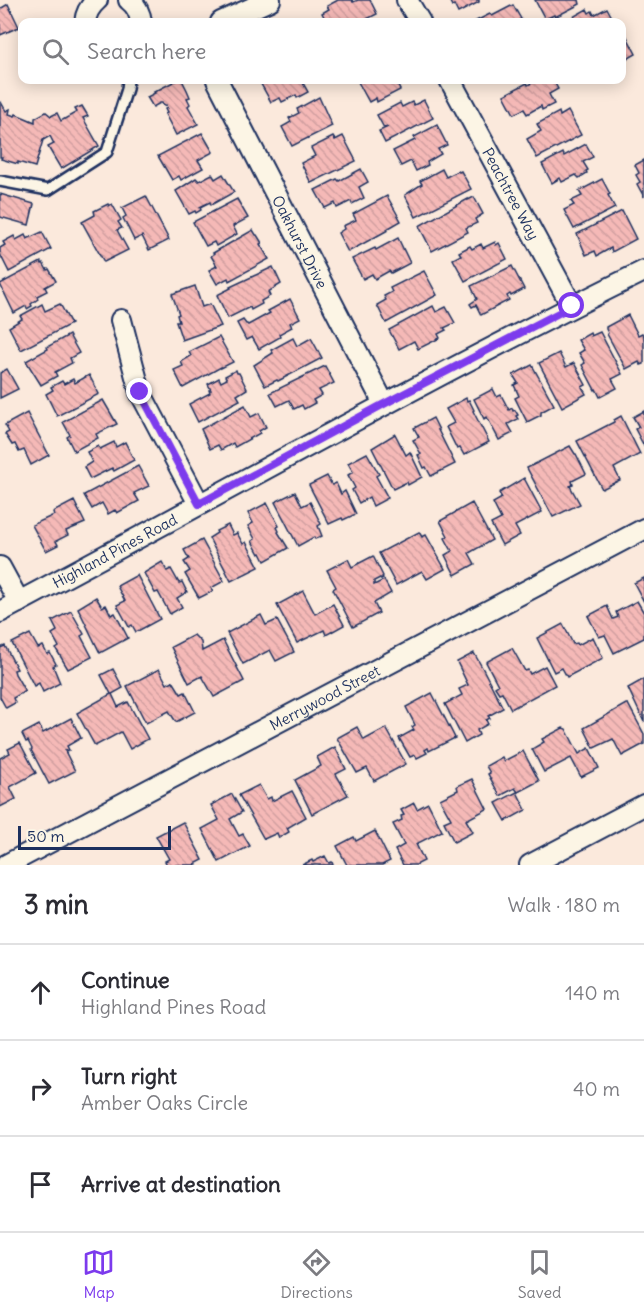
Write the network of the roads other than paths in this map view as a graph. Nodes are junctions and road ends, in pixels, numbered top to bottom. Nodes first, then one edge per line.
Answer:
1 (97, 0) edge
2 (129, 0) edge
3 (270, 0) edge
4 (407, 0) edge
5 (87, 18) edge
6 (140, 18) edge
7 (230, 18) edge
8 (418, 18) edge
9 (128, 84) edge
10 (219, 84) edge
11 (452, 84) edge
12 (0, 181) edge
13 (644, 271) edge
14 (572, 306) junction
15 (121, 320) dead end
16 (384, 404) junction
17 (199, 504) junction
18 (644, 529) edge
19 (0, 567) edge
20 (19, 602) junction
21 (0, 612) edge
22 (644, 805) edge
23 (6, 865) edge
24 (530, 865) edge

1 - 5 street
2 - 6 street
3 - 7 street
4 - 8 street
9 - 12 lane
10 - 16 street, Oakhurst Drive
11 - 14 street, Peachtree Way
13 - 14 street, Highland Pines Road
14 - 16 street, Highland Pines Road
15 - 17 street
16 - 17 street, Highland Pines Road
17 - 20 street, Highland Pines Road
18 - 23 street, Merrywood Street
19 - 20 street
20 - 21 street, Highland Pines Road
22 - 24 street

